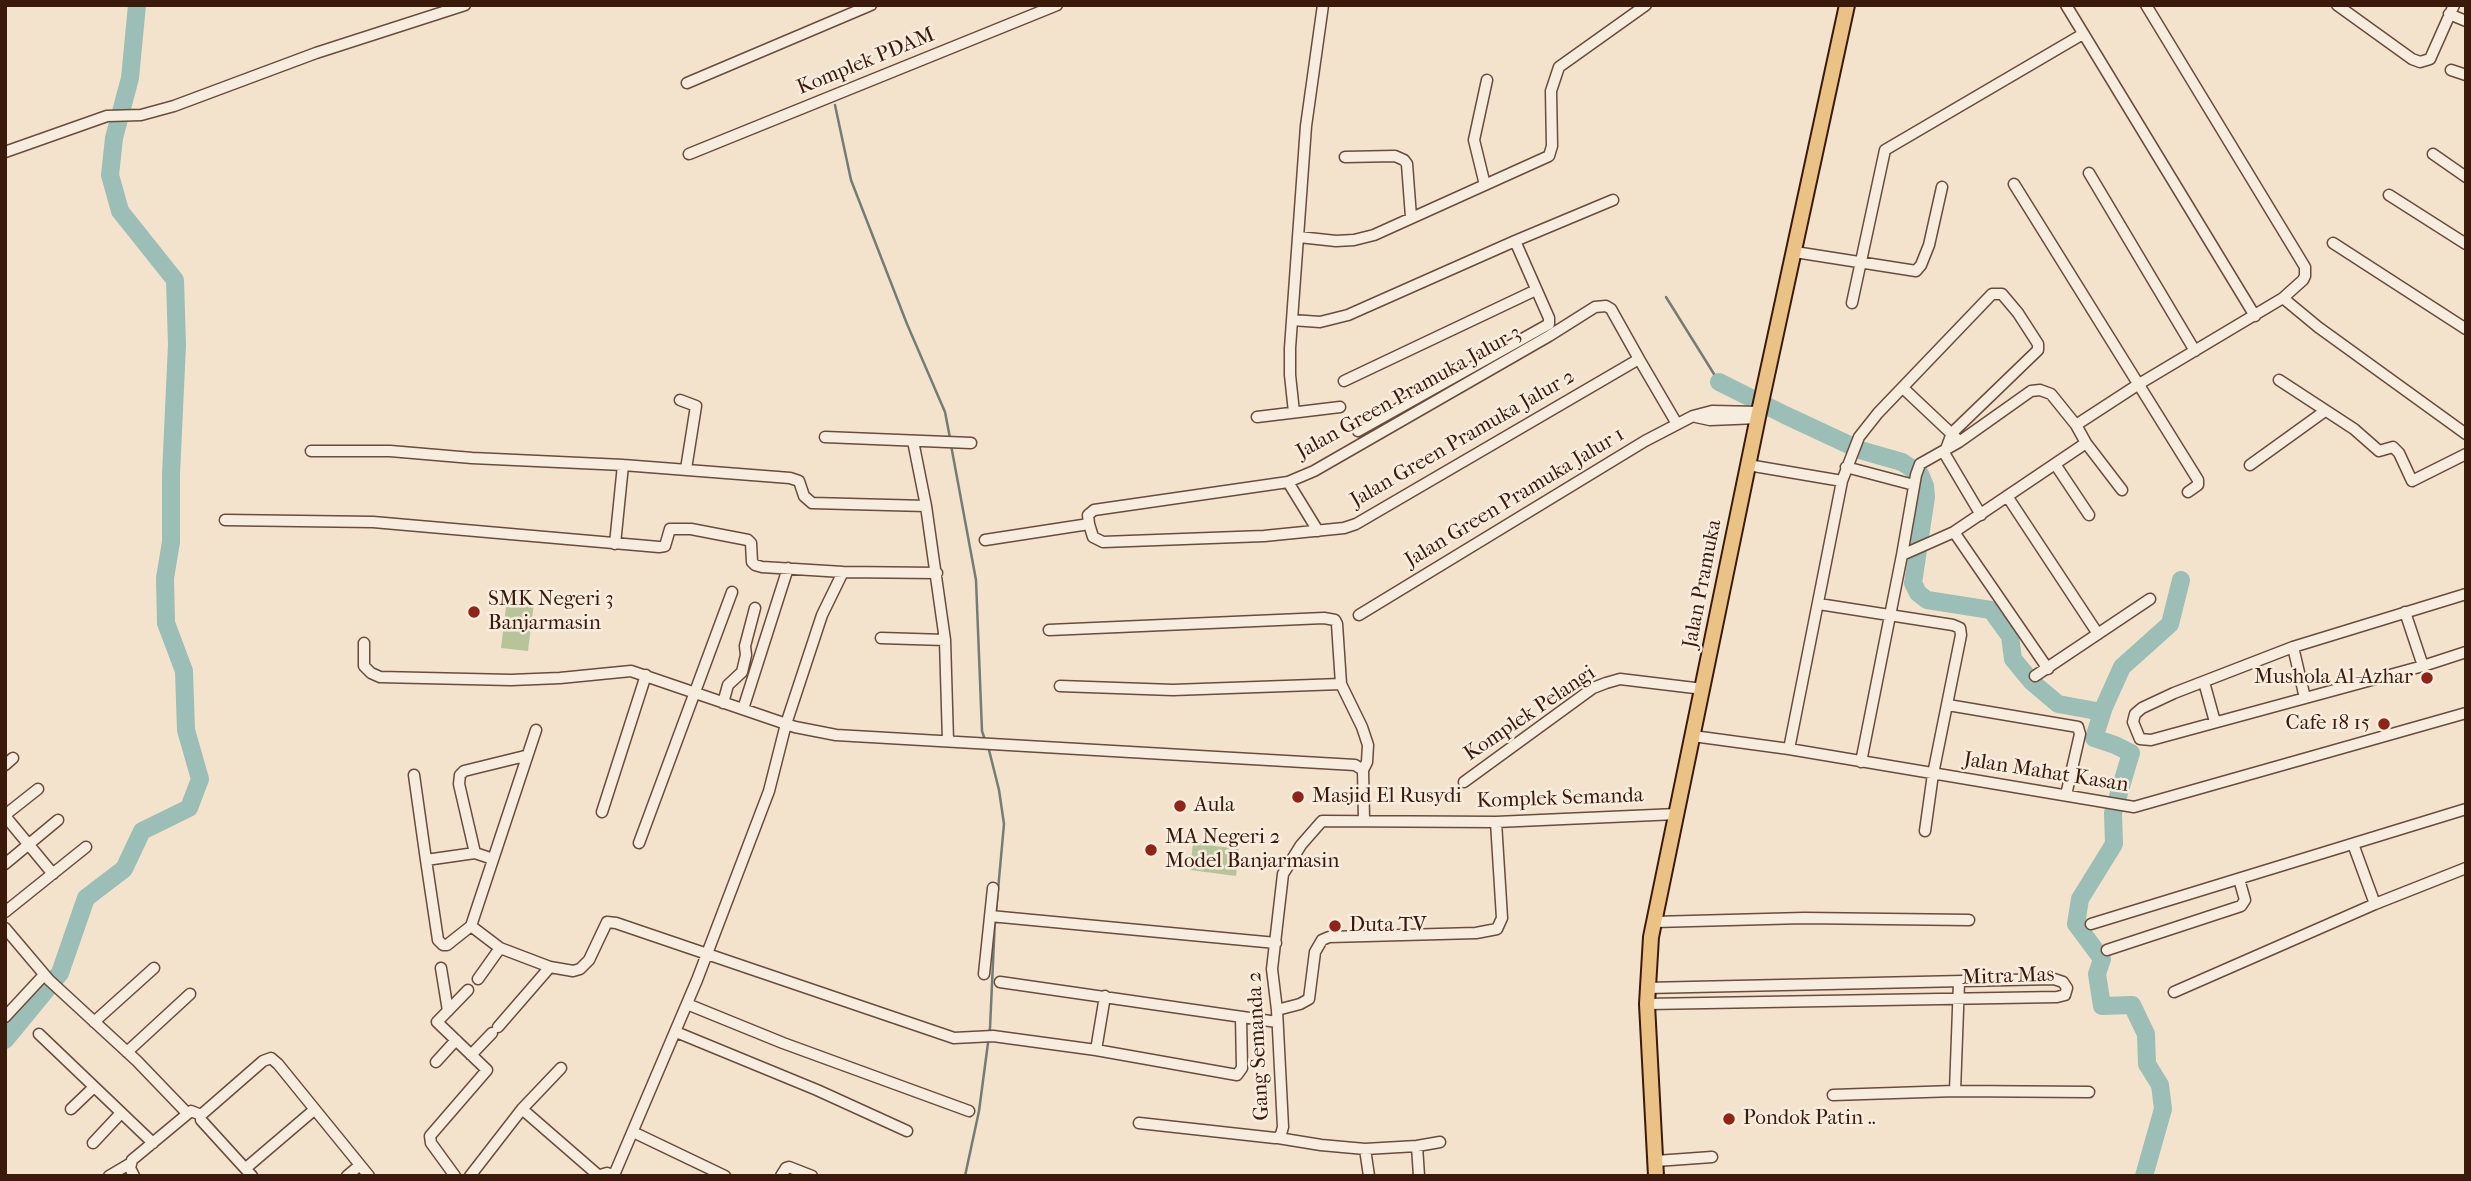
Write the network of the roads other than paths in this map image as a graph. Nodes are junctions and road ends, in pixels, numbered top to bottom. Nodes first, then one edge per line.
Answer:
1 (465, 5) edge
2 (871, 5) edge
3 (1057, 5) edge
4 (1323, 5) edge
5 (1646, 5) edge
6 (1847, 5) edge
7 (2066, 5) edge
8 (2146, 5) edge
9 (2337, 5) edge
10 (2451, 10) edge
11 (2466, 20) edge
12 (2083, 34) junction
13 (2451, 70) dead end
14 (2466, 75) edge
15 (1487, 80) dead end
16 (687, 83) dead end
17 (5, 152) edge
18 (689, 154) dead end
19 (2433, 154) dead end
20 (1345, 157) dead end
21 (2089, 173) dead end
22 (2466, 177) edge
23 (2014, 184) dead end
24 (1485, 185) junction
25 (1942, 187) dead end
26 (2389, 195) dead end
27 (1613, 200) dead end
28 (1411, 217) junction
29 (1299, 237) junction
30 (1515, 241) junction
31 (2333, 243) dead end
32 (2466, 244) edge
33 (1795, 253) junction
34 (1861, 261) junction
35 (1536, 290) junction
36 (2283, 298) junction
37 (1852, 303) dead end
38 (2255, 316) junction
39 (1292, 320) junction
40 (2466, 329) edge
41 (2195, 351) junction
42 (1639, 359) junction
43 (2278, 380) dead end
44 (1344, 381) dead end
45 (2139, 384) junction
46 (1903, 388) junction
47 (680, 400) dead end
48 (1340, 407) dead end
49 (1760, 408) junction
50 (2325, 411) junction
51 (1294, 412) junction
52 (1257, 417) dead end
53 (1677, 424) junction
54 (2076, 425) junction
55 (1358, 431) dead end
56 (1952, 433) junction
57 (2466, 434) edge
58 (825, 437) dead end
59 (913, 441) junction
60 (1959, 442) junction
61 (971, 443) dead end
62 (2086, 443) junction
63 (1944, 450) junction
64 (311, 452) dead end
65 (2466, 454) edge
66 (2055, 464) junction
67 (624, 465) junction
68 (1748, 465) junction
69 (2250, 465) dead end
70 (1846, 467) junction
71 (687, 469) junction
72 (1916, 476) junction
73 (1842, 481) junction
74 (1288, 482) junction
75 (2122, 490) dead end
76 (2188, 492) dead end
77 (2007, 496) junction
78 (926, 506) junction
79 (1981, 515) junction
80 (2088, 515) dead end
81 (225, 520) dead end
82 (1089, 524) junction
83 (1318, 531) junction
84 (1954, 532) junction
85 (985, 540) dead end
86 (615, 544) junction
87 (1912, 551) junction
88 (788, 568) junction
89 (843, 572) junction
90 (937, 573) junction
91 (732, 592) dead end
92 (2466, 594) edge
93 (2150, 598) dead end
94 (1819, 604) junction
95 (755, 608) dead end
96 (2405, 612) junction
97 (1359, 615) dead end
98 (1890, 616) junction
99 (1049, 630) dead end
100 (2098, 634) junction
101 (881, 638) dead end
102 (945, 640) junction
103 (364, 643) dead end
104 (2293, 648) junction
105 (2466, 652) edge
106 (2423, 666) junction
107 (2048, 669) junction
108 (646, 675) junction
109 (2035, 676) dead end
110 (2204, 682) junction
111 (1341, 684) junction
112 (1060, 686) dead end
113 (1703, 689) junction
114 (693, 692) junction
115 (2305, 698) junction
116 (723, 703) junction
117 (1948, 705) junction
118 (743, 709) junction
119 (2466, 713) edge
120 (2215, 722) junction
121 (786, 724) junction
122 (536, 730) dead end
123 (1693, 736) junction
124 (948, 741) junction
125 (1789, 749) junction
126 (526, 756) junction
127 (1861, 762) junction
128 (1363, 770) junction
129 (1933, 774) junction
130 (414, 775) dead end
131 (1464, 782) dead end
132 (38, 789) dead end
133 (2066, 795) junction
134 (2466, 809) edge
135 (603, 812) dead end
136 (1677, 814) junction
137 (5, 816) edge
138 (58, 820) dead end
139 (1364, 820) junction
140 (1496, 822) junction
141 (1319, 824) joint
142 (1925, 831) dead end
143 (639, 842) dead end
144 (2353, 844) junction
145 (29, 845) junction
146 (86, 847) dead end
147 (475, 853) junction
148 (494, 859) junction
149 (426, 860) junction
150 (5, 864) edge
151 (2466, 868) edge
152 (53, 874) junction
153 (2239, 879) junction
154 (993, 888) dead end
155 (2375, 904) junction
156 (5, 912) edge
157 (995, 916) junction
158 (1969, 920) dead end
159 (1654, 922) junction
160 (2091, 924) dead end
161 (471, 926) junction
162 (5, 928) edge
163 (1276, 943) junction
164 (500, 948) junction
165 (2107, 950) dead end
166 (707, 955) junction
167 (550, 967) junction
168 (154, 968) dead end
169 (441, 968) dead end
170 (984, 974) dead end
171 (46, 977) junction
172 (478, 979) dead end
173 (1000, 982) dead end
174 (1959, 982) junction
175 (1831, 985) junction
176 (1646, 988) junction
177 (468, 990) dead end
178 (2174, 992) dead end
179 (190, 994) dead end
180 (1105, 996) junction
181 (1957, 999) junction
182 (1831, 1000) junction
183 (687, 1004) junction
184 (1647, 1004) junction
185 (8, 1008) edge
186 (1277, 1010) junction
187 (447, 1011) junction
188 (1241, 1017) junction
189 (94, 1022) junction
190 (1277, 1022) junction
191 (676, 1032) junction
192 (39, 1034) dead end
193 (456, 1040) junction
194 (1096, 1050) junction
195 (127, 1052) junction
196 (471, 1055) junction
197 (436, 1062) dead end
198 (561, 1068) dead end
199 (94, 1087) junction
200 (1955, 1091) junction
201 (2089, 1092) dead end
202 (1833, 1095) dead end
203 (522, 1109) junction
204 (71, 1110) dead end
205 (314, 1110) junction
206 (969, 1111) dead end
207 (186, 1112) junction
208 (121, 1113) junction
209 (201, 1115) junction
210 (1139, 1123) dead end
211 (907, 1131) dead end
212 (633, 1132) junction
213 (1278, 1138) junction
214 (1440, 1142) dead end
215 (93, 1143) dead end
216 (153, 1143) junction
217 (1418, 1146) junction
218 (1365, 1149) junction
219 (1712, 1157) dead end
220 (131, 1163) junction
221 (360, 1165) junction
222 (1656, 1169) edge
223 (249, 1172) edge
224 (598, 1175) edge
225 (109, 1176) edge
226 (134, 1176) edge
227 (347, 1176) edge
228 (369, 1176) edge
229 (455, 1176) edge
230 (470, 1176) edge
231 (614, 1176) edge
232 (725, 1176) edge
233 (781, 1176) edge
234 (812, 1176) edge
235 (1369, 1176) edge
236 (1419, 1176) edge

1 - 17 street
2 - 16 street
3 - 18 street, Komplek PDAM
4 - 29 street
5 - 24 street
6 - 33 main road, Jalan Pramuka
7 - 12 street
8 - 36 street
9 - 10 street
10 - 11 street
12 - 34 street
12 - 38 street
13 - 14 street
15 - 24 street
19 - 22 street
20 - 28 street
21 - 41 street
23 - 45 street
24 - 28 street
25 - 34 street
26 - 32 street
27 - 30 street
28 - 29 street
29 - 39 street
30 - 35 street
30 - 39 street
31 - 40 street
33 - 34 street
33 - 49 main road, Jalan Pramuka
34 - 37 street
35 - 44 street
35 - 55 street
36 - 38 street
36 - 57 street
38 - 41 street
39 - 51 street
41 - 45 street
42 - 53 street
42 - 74 street, Jalan Green Pramuka Jalur 3
42 - 83 street, Jalan Green Pramuka Jalur 2
43 - 50 street
45 - 54 street
45 - 76 street
46 - 56 street
46 - 56 street
46 - 70 street
47 - 71 street
48 - 51 street
49 - 53 street, Jalan Green Pramuka Jalur 1
49 - 68 main road, Jalan Pramuka
50 - 65 street
50 - 69 street
51 - 52 street
53 - 97 street, Jalan Green Pramuka Jalur 1
54 - 60 street
54 - 62 street
56 - 60 street
56 - 63 street
58 - 59 street
59 - 61 street
59 - 78 street
60 - 63 street
62 - 66 street
62 - 75 street
63 - 72 street
63 - 79 street
64 - 67 street
66 - 77 street
66 - 80 street
67 - 71 street
67 - 86 street
68 - 73 street
68 - 113 main road, Jalan Pramuka
70 - 72 street
70 - 73 street
71 - 78 street
72 - 87 street
73 - 94 street
74 - 82 street, Jalan Green Pramuka Jalur 3
74 - 83 street
77 - 79 street
77 - 100 street
78 - 90 street
79 - 84 street
81 - 86 street
82 - 83 street, Jalan Green Pramuka Jalur 2
82 - 85 street
84 - 87 street
84 - 107 street
86 - 88 street
87 - 98 street
88 - 89 street
88 - 118 street
89 - 90 street
89 - 121 street
90 - 102 street
91 - 114 street
92 - 96 street
93 - 100 street
94 - 98 street
94 - 125 street
95 - 116 street
96 - 104 street
96 - 106 street
98 - 117 street
98 - 127 street
99 - 111 street
100 - 107 street
101 - 102 street
102 - 124 street
103 - 108 street
104 - 110 street
104 - 115 street
105 - 106 street
106 - 115 street
107 - 109 street
108 - 114 street
108 - 135 street
110 - 120 street
110 - 120 street
111 - 112 street
111 - 128 street
113 - 123 main road, Jalan Pramuka
113 - 131 street, Komplek Pelangi
114 - 116 street
114 - 143 street
115 - 120 street
116 - 118 street
117 - 129 street
117 - 133 street
118 - 121 street
119 - 133 street, Jalan Mahat Kasan
121 - 124 street
121 - 166 street
122 - 126 street
123 - 125 street, Jalan Mahat Kasan
123 - 136 main road, Jalan Pramuka
124 - 128 street
125 - 127 street, Jalan Mahat Kasan
126 - 147 street
126 - 148 street
127 - 129 street, Jalan Mahat Kasan
128 - 139 street
129 - 133 street, Jalan Mahat Kasan
129 - 142 street
130 - 149 street
132 - 137 street
134 - 144 street
136 - 140 street, Komplek Semanda
136 - 159 main road, Jalan Pramuka
137 - 145 street
138 - 145 street
139 - 140 street, Komplek Semanda
139 - 141 street, Komplek Semanda
140 - 186 street
141 - 163 street, Gang Semanda 2
144 - 153 street
144 - 155 street
145 - 150 street
145 - 152 street
146 - 152 street
147 - 148 street
147 - 149 street
148 - 161 street
149 - 161 street
151 - 155 street
152 - 156 street
153 - 160 street
153 - 165 street
154 - 157 street
155 - 178 street
157 - 163 street
157 - 170 street
158 - 159 street
159 - 176 main road, Jalan Pramuka
161 - 164 street
162 - 171 street
163 - 186 street, Gang Semanda 2
164 - 167 street
164 - 172 street
166 - 167 street
166 - 183 street
166 - 194 street
167 - 196 street
168 - 189 street
169 - 187 street
171 - 185 street
171 - 189 street
173 - 180 street
174 - 175 street, Mitra Mas
174 - 181 street
174 - 181 street, Mitra Mas
175 - 176 street, Mitra Mas
175 - 182 street
176 - 184 main road, Jalan Pramuka
177 - 187 street
179 - 195 street
180 - 188 street
180 - 194 street
181 - 182 street, Mitra Mas
181 - 200 street
182 - 184 street, Mitra Mas
183 - 191 street
183 - 206 street
184 - 222 main road, Jalan Pramuka
186 - 190 street, Gang Semanda 2
187 - 193 street
188 - 190 street
188 - 194 street
189 - 195 street
190 - 213 street, Gang Semanda 2
191 - 211 street
191 - 212 street
192 - 199 street
193 - 196 street
193 - 197 street
195 - 207 street
196 - 229 street
198 - 203 street
199 - 204 street
199 - 208 street
200 - 201 street
200 - 202 street
203 - 224 street
203 - 230 street
205 - 209 street
205 - 221 street
205 - 223 street
207 - 209 street
207 - 216 street
208 - 215 street
208 - 216 street
209 - 223 street
210 - 213 street, Gang Semanda 2
212 - 231 street
212 - 232 street
213 - 218 street
214 - 217 street
216 - 220 street
217 - 218 street
217 - 236 street
218 - 235 street
219 - 222 street
220 - 225 street
220 - 226 street
221 - 227 street
221 - 228 street
224 - 231 street
233 - 234 street

